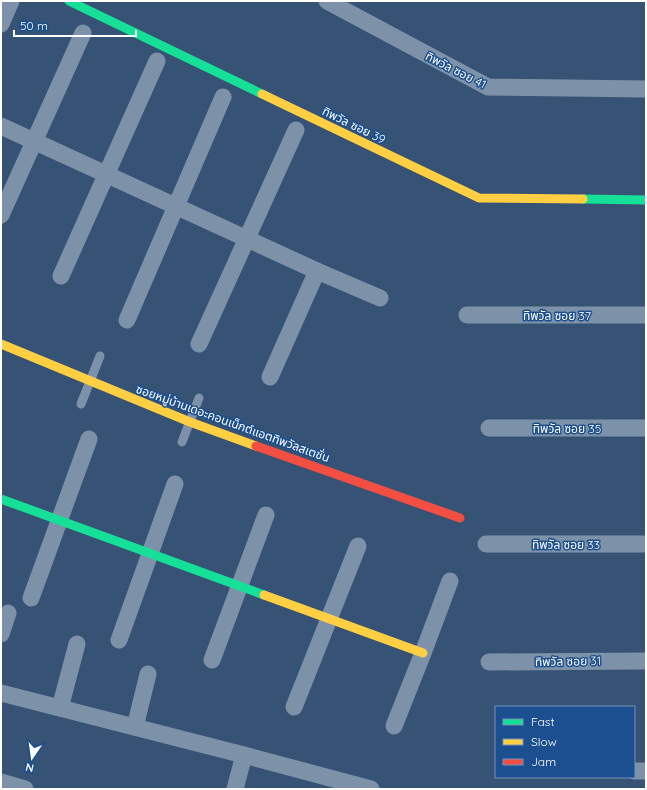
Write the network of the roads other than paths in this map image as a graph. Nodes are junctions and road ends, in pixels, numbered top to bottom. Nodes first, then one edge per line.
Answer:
1 (11, 1) edge
2 (69, 1) edge
3 (327, 1) edge
4 (1, 24) edge
5 (83, 33) dead end
6 (157, 61) dead end
7 (646, 89) edge
8 (223, 97) dead end
9 (1, 126) edge
10 (296, 130) dead end
11 (34, 141) junction
12 (106, 174) junction
13 (646, 200) edge
14 (176, 206) junction
15 (1, 215) edge
16 (246, 239) junction
17 (317, 270) junction
18 (61, 276) dead end
19 (380, 298) dead end
20 (467, 315) dead end
21 (646, 315) edge
22 (127, 320) dead end
23 (1, 344) edge
24 (199, 344) dead end
25 (100, 356) dead end
26 (270, 377) dead end
27 (90, 381) junction
28 (199, 398) dead end
29 (81, 404) dead end
30 (190, 422) junction
31 (489, 428) dead end
32 (646, 428) edge
33 (89, 439) dead end
34 (182, 442) dead end
35 (175, 484) dead end
36 (1, 500) edge
37 (266, 514) dead end
38 (460, 518) dead end
39 (59, 521) junction
40 (486, 544) dead end
41 (646, 544) edge
42 (358, 546) dead end
43 (150, 553) junction
44 (450, 581) dead end
45 (239, 586) junction
46 (31, 598) dead end
47 (8, 613) dead end
48 (328, 617) junction
49 (1, 634) edge
50 (119, 640) dead end
51 (77, 644) dead end
52 (423, 653) junction
53 (212, 660) dead end
54 (646, 661) edge
55 (489, 662) dead end
56 (148, 674) dead end
57 (1, 693) edge
58 (294, 707) dead end
59 (60, 708) junction
60 (394, 726) dead end
61 (135, 727) junction
62 (244, 755) junction
63 (635, 771) edge
64 (646, 771) edge
65 (1, 782) edge
66 (25, 789) edge
67 (235, 789) edge
68 (371, 789) edge

1 - 4 street
2 - 13 street, ทิพวัล ซอย 39
3 - 7 street, ทิพวัล ซอย 41
5 - 11 street
6 - 12 street
8 - 14 street
9 - 11 street
10 - 16 street
11 - 12 street
11 - 15 street
12 - 14 street
12 - 18 street
14 - 16 street
14 - 22 street
16 - 17 street
16 - 24 street
17 - 19 street
17 - 26 street
20 - 21 street, ทิพวัล ซอย 37
23 - 27 street, ซอยหมู่บ้านเดอะคอนเน็กต์แอตทิพวัลสเตชั่น
25 - 27 lane
27 - 29 lane
27 - 30 street, ซอยหมู่บ้านเดอะคอนเน็กต์แอตทิพวัลสเตชั่น
28 - 30 lane
30 - 34 lane
30 - 38 street, ซอยหมู่บ้านเดอะคอนเน็กต์แอตทิพวัลสเตชั่น
31 - 32 street, ทิพวัล ซอย 35
33 - 39 street
35 - 43 street
36 - 39 street
37 - 45 street
39 - 43 street
39 - 46 street
40 - 41 street, ทิพวัล ซอย 33
42 - 48 street
43 - 45 street
43 - 50 street
44 - 52 street
45 - 48 street
45 - 53 street
47 - 49 street
48 - 52 street
48 - 58 street
51 - 59 street
52 - 60 street
54 - 55 street, ทิพวัล ซอย 31
56 - 61 street
57 - 59 street
59 - 61 street
61 - 62 street
62 - 67 street
62 - 68 street
63 - 64 street
65 - 66 street

